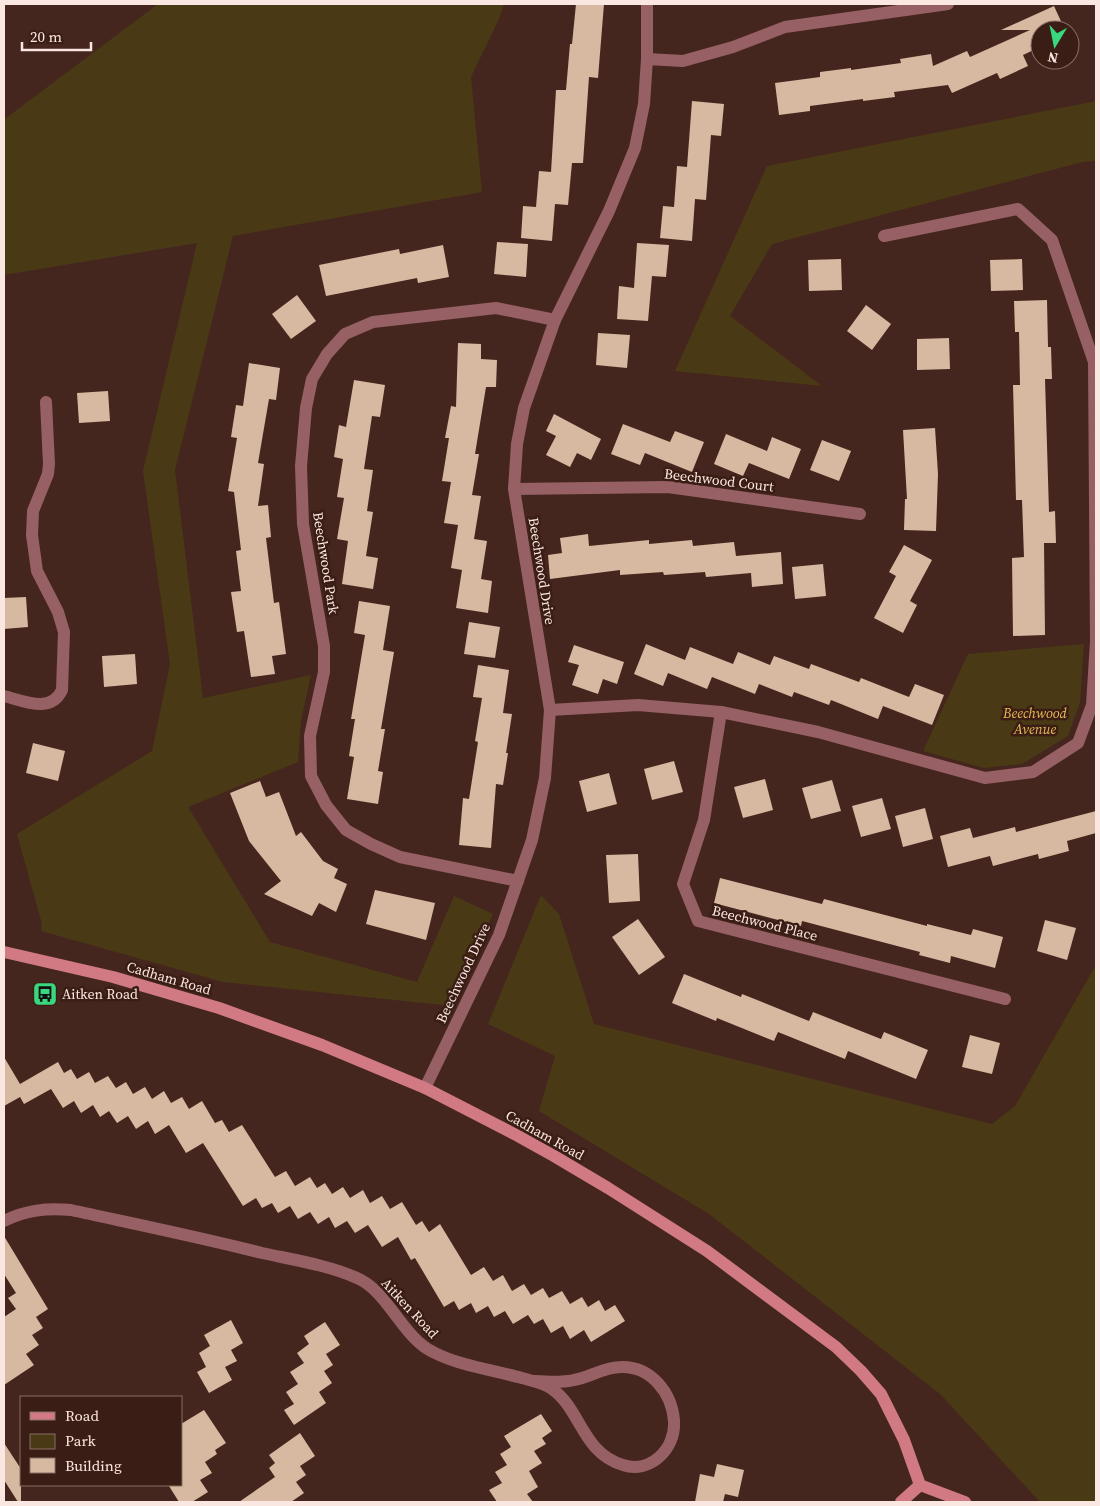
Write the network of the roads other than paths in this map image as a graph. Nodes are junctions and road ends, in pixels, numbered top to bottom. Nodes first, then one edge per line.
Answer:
1 (646, 4) edge
2 (948, 4) edge
3 (647, 60) junction
4 (884, 236) dead end
5 (555, 320) junction
6 (46, 402) dead end
7 (514, 489) junction
8 (860, 514) dead end
9 (4, 696) edge
10 (550, 710) junction
11 (720, 712) junction
12 (518, 881) junction
13 (4, 952) edge
14 (1005, 999) dead end
15 (425, 1088) junction
16 (4, 1222) edge
17 (534, 1381) junction
18 (920, 1485) junction
19 (901, 1502) edge
20 (965, 1502) edge

1 - 3 street, Beechwood Drive
2 - 3 street
3 - 5 street, Beechwood Drive
4 - 11 street
5 - 7 street, Beechwood Drive
5 - 12 street, Beechwood Park
6 - 9 street
7 - 8 street, Beechwood Court
7 - 10 street, Beechwood Drive
10 - 11 street
10 - 12 street, Beechwood Drive
11 - 14 street, Beechwood Place
12 - 15 street, Beechwood Drive
13 - 15 street, Cadham Road
15 - 18 street, Cadham Road
16 - 17 street, Aitken Road
17 - 17 street, Aitken Road
18 - 19 street
18 - 20 street

